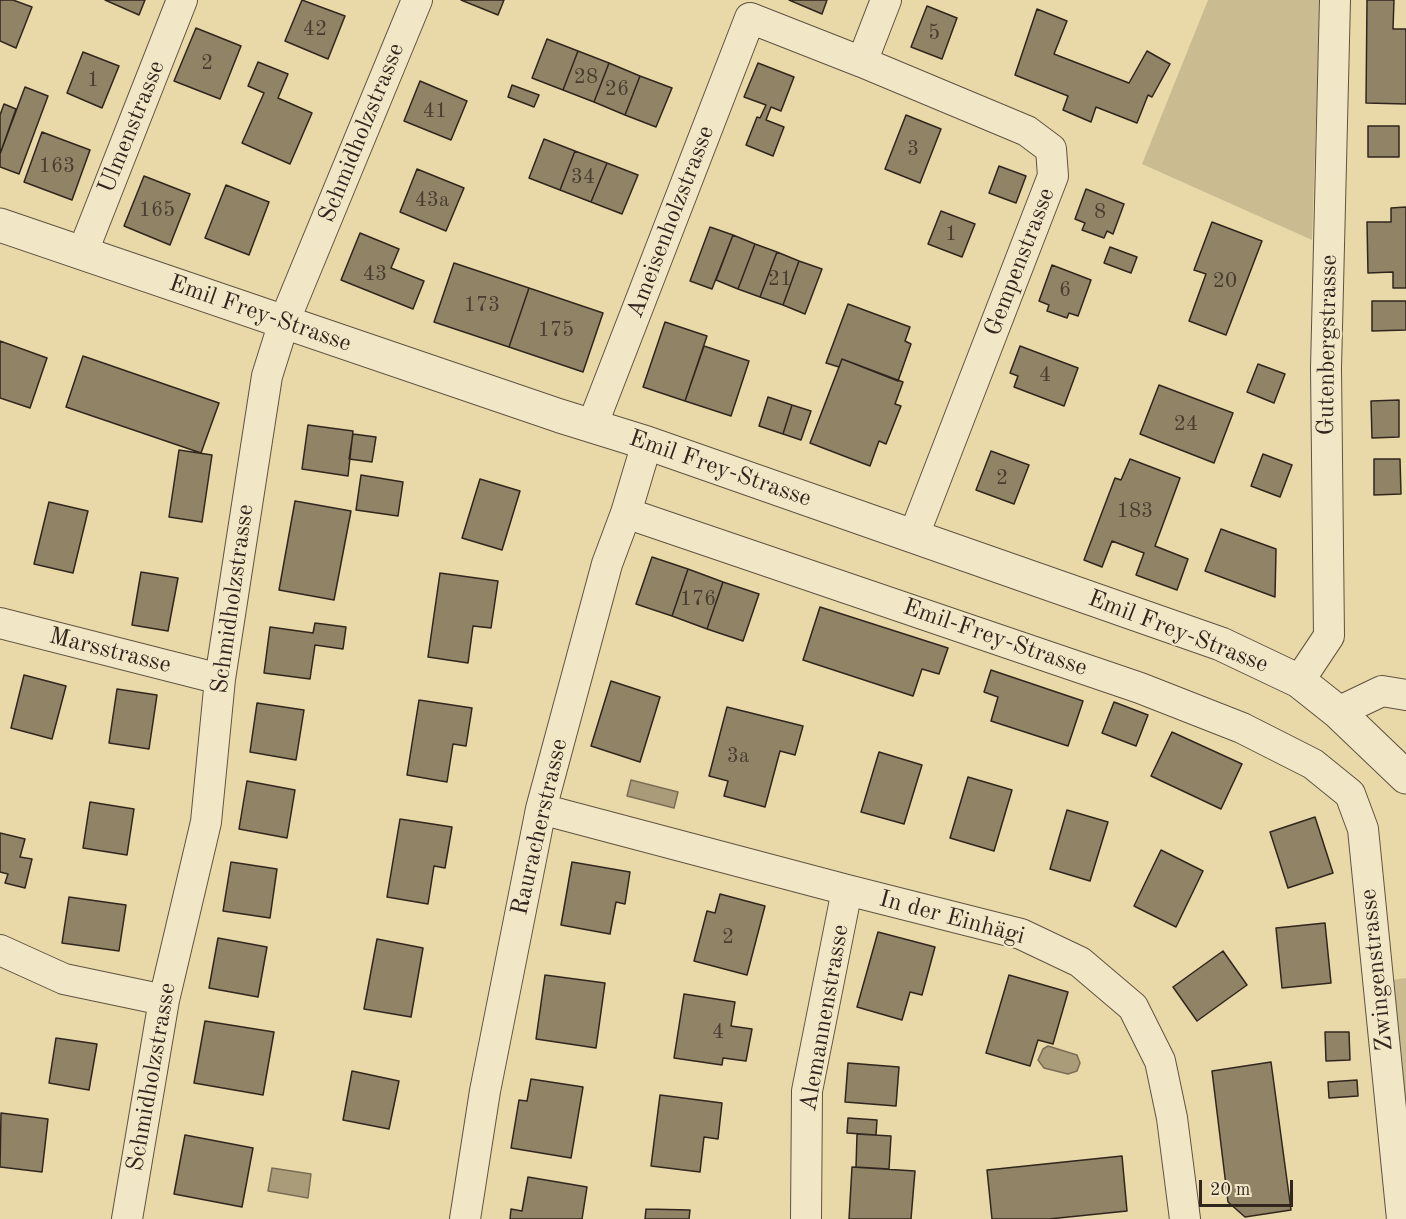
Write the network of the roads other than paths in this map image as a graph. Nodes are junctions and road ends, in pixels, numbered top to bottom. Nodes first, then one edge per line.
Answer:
1 (182, 0) edge
2 (417, 0) edge
3 (886, 0) edge
4 (1335, 0) edge
5 (753, 9) edge
6 (862, 62) junction
7 (0, 225) edge
8 (82, 254) junction
9 (284, 322) junction
10 (592, 426) junction
11 (647, 443) junction
12 (626, 513) junction
13 (914, 535) junction
14 (0, 623) edge
15 (220, 680) junction
16 (1299, 681) junction
17 (1406, 695) edge
18 (1338, 712) junction
19 (1406, 777) edge
20 (1350, 794) joint
21 (541, 809) junction
22 (847, 890) junction
23 (0, 950) edge
24 (164, 1000) junction
25 (127, 1219) edge
26 (465, 1219) edge
27 (806, 1219) edge
28 (1185, 1219) edge
29 (1402, 1219) edge

1 - 8 street, Ulmenstrasse
2 - 9 street, Schmidholzstrasse
3 - 6 street
4 - 16 street, Gutenbergstrasse
5 - 6 street, Ameisenholzstrasse
5 - 10 street, Ameisenholzstrasse
6 - 13 street, Gempenstrasse
7 - 8 street, Emil Frey-Strasse
8 - 9 street, Emil Frey-Strasse
9 - 10 street, Emil Frey-Strasse
9 - 15 street, Schmidholzstrasse
10 - 11 street, Emil Frey-Strasse
11 - 12 street, Rauracherstrasse
11 - 13 street, Emil Frey-Strasse
12 - 20 street, Emil-Frey-Strasse
12 - 21 street, Rauracherstrasse
13 - 16 street, Emil Frey-Strasse
14 - 15 street, Marsstrasse
15 - 24 street, Schmidholzstrasse
16 - 18 street, Emil Frey-Strasse
17 - 18 street
18 - 19 street, Emil Frey-Strasse
20 - 29 street, Zwingenstrasse
21 - 22 street, In der Einhägi
21 - 26 street, Rauracherstrasse
22 - 27 street, Alemannenstrasse
22 - 28 street, In der Einhägi
23 - 24 street
24 - 25 street, Schmidholzstrasse

